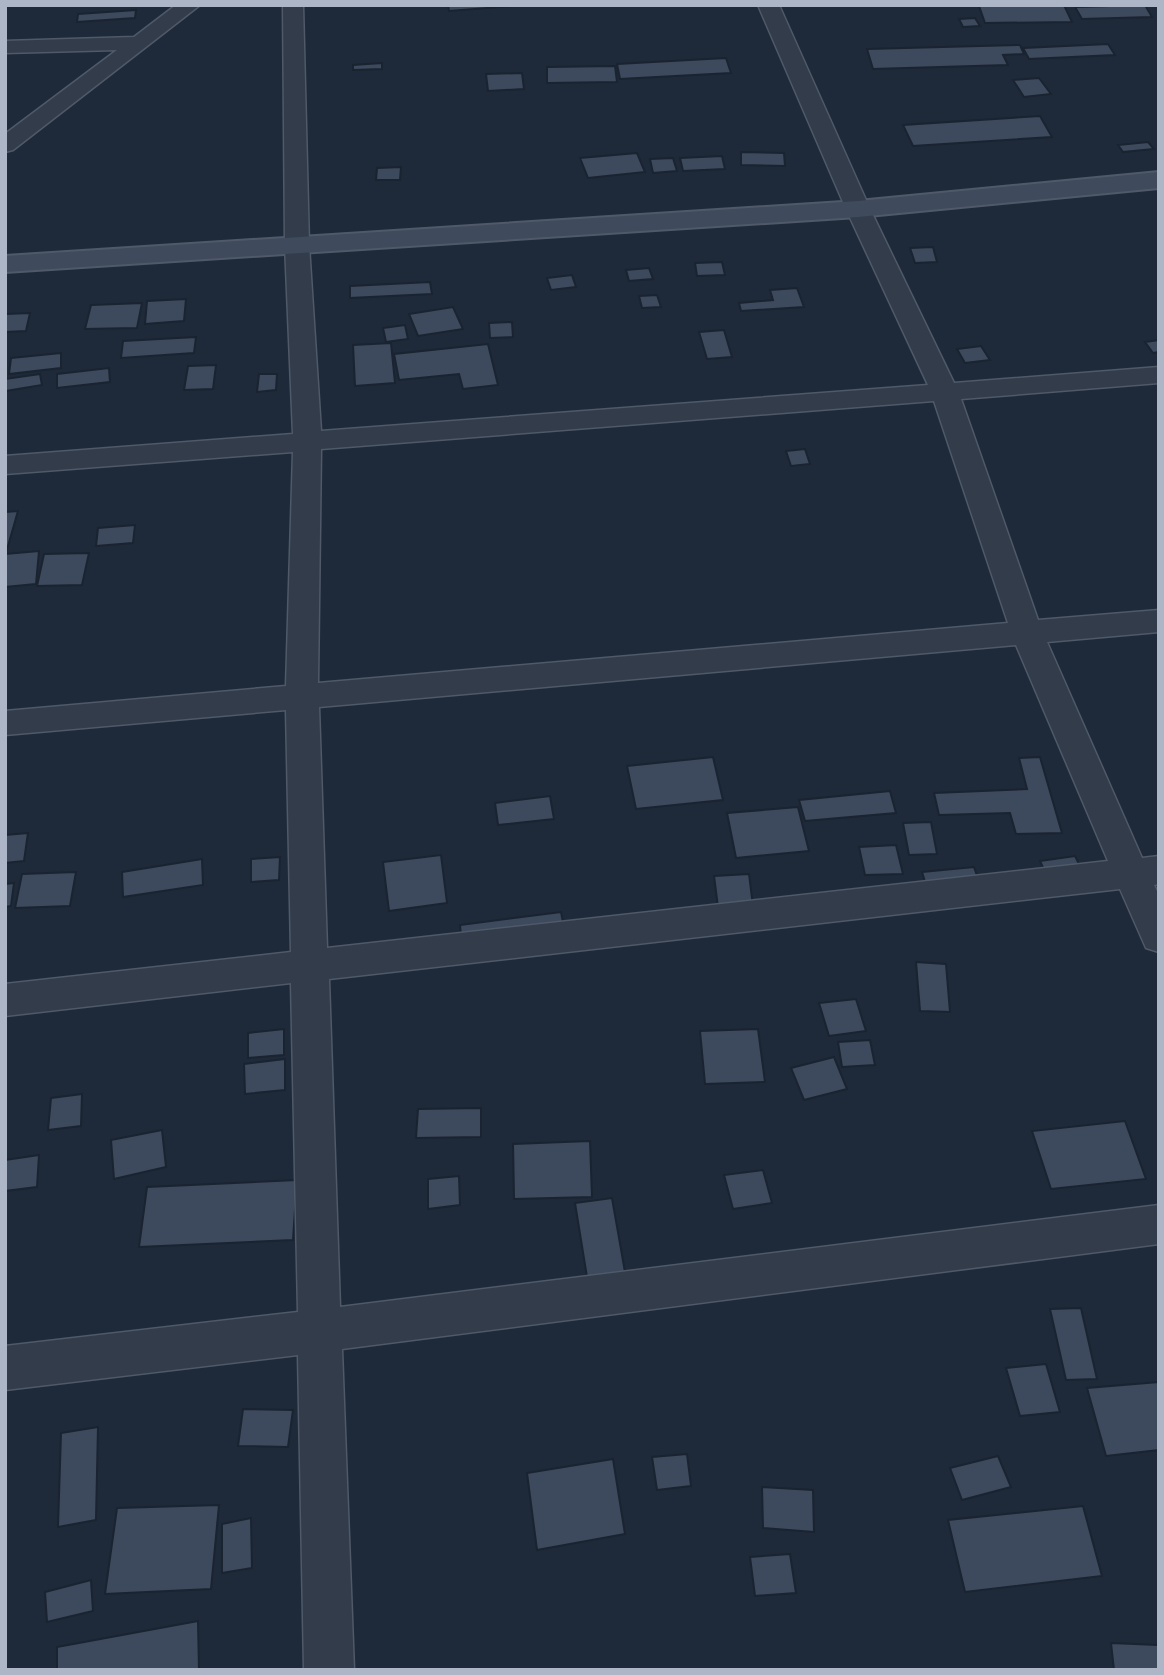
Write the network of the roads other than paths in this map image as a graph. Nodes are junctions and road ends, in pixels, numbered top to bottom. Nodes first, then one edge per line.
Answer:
1 (190, 5) edge
2 (293, 5) edge
3 (768, 5) edge
4 (140, 43) junction
5 (5, 47) edge
6 (5, 145) edge
7 (1159, 180) edge
8 (858, 209) junction
9 (297, 245) junction
10 (5, 264) edge
11 (1159, 375) edge
12 (945, 392) junction
13 (307, 442) junction
14 (5, 465) edge
15 (1159, 621) edge
16 (1027, 634) junction
17 (302, 696) junction
18 (5, 723) edge
19 (1145, 871) edge
20 (1159, 937) edge
21 (309, 966) junction
22 (5, 1000) edge
23 (1159, 1224) edge
24 (320, 1331) junction
25 (5, 1368) edge
26 (329, 1670) edge

1 - 4 street
2 - 9 street
3 - 8 street
4 - 5 street
4 - 6 street
7 - 8 street
8 - 9 street
8 - 12 street
9 - 10 street
9 - 13 street
11 - 12 street
12 - 13 street
12 - 16 street
13 - 14 street
13 - 17 street
15 - 16 street
16 - 17 street
16 - 19 street
17 - 18 street
17 - 21 street
19 - 20 street
19 - 21 street
21 - 22 street
21 - 24 street
23 - 24 street
24 - 25 street
24 - 26 street

